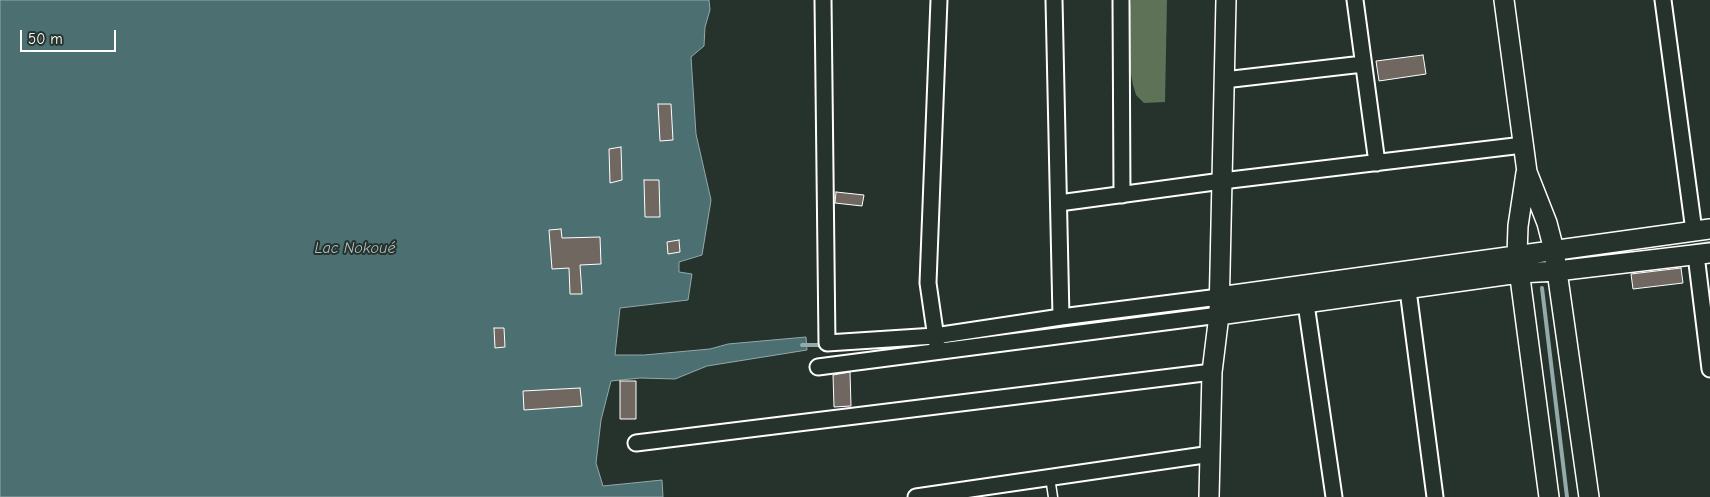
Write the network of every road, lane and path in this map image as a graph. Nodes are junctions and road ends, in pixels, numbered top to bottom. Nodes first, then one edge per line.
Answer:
1 (823, 0) edge
2 (939, 0) edge
3 (1054, 0) edge
4 (1121, 0) edge
5 (1226, 0) edge
6 (1355, 0) edge
7 (1504, 0) edge
8 (1663, 0) edge
9 (1363, 64) junction
10 (1224, 80) junction
11 (1523, 145) junction
12 (1377, 163) junction
13 (1526, 172) junction
14 (1222, 181) junction
15 (1122, 195) junction
16 (1059, 203) junction
17 (1702, 230) edge
18 (1554, 250) junction
19 (1703, 254) edge
20 (1518, 264) junction
21 (1557, 271) junction
22 (1408, 290) junction
23 (1306, 304) junction
24 (1219, 306) junction
25 (1061, 317) junction
26 (935, 336) junction
27 (938, 351) junction
28 (818, 367) dead end
29 (1710, 369) edge
30 (1212, 372) junction
31 (636, 444) dead end
32 (1211, 454) junction
33 (1050, 478) junction
34 (935, 496) edge
35 (916, 497) edge
36 (1053, 497) edge
37 (1209, 497) edge
38 (1334, 497) edge
39 (1435, 497) edge
40 (1549, 497) edge
41 (1589, 497) edge

1 - 26 street
2 - 26 street
3 - 16 street
4 - 15 street
5 - 10 street
6 - 9 street
7 - 11 street
8 - 17 street
9 - 10 street
9 - 12 street
10 - 14 street
11 - 12 street
11 - 13 street
12 - 14 street
13 - 18 street
13 - 20 street
14 - 15 street
14 - 24 street
15 - 16 street
16 - 25 street
17 - 18 street
18 - 20 street
18 - 21 street
19 - 21 street
19 - 29 street
20 - 21 street
20 - 22 street
20 - 24 street
20 - 40 street
21 - 41 street
22 - 23 street
22 - 39 street
23 - 24 street
23 - 38 street
24 - 25 street
24 - 27 street
24 - 30 street
25 - 26 street
26 - 27 street
27 - 28 street
30 - 31 street
30 - 32 street
32 - 33 street
32 - 37 street
33 - 34 street
33 - 36 lane
34 - 35 street

